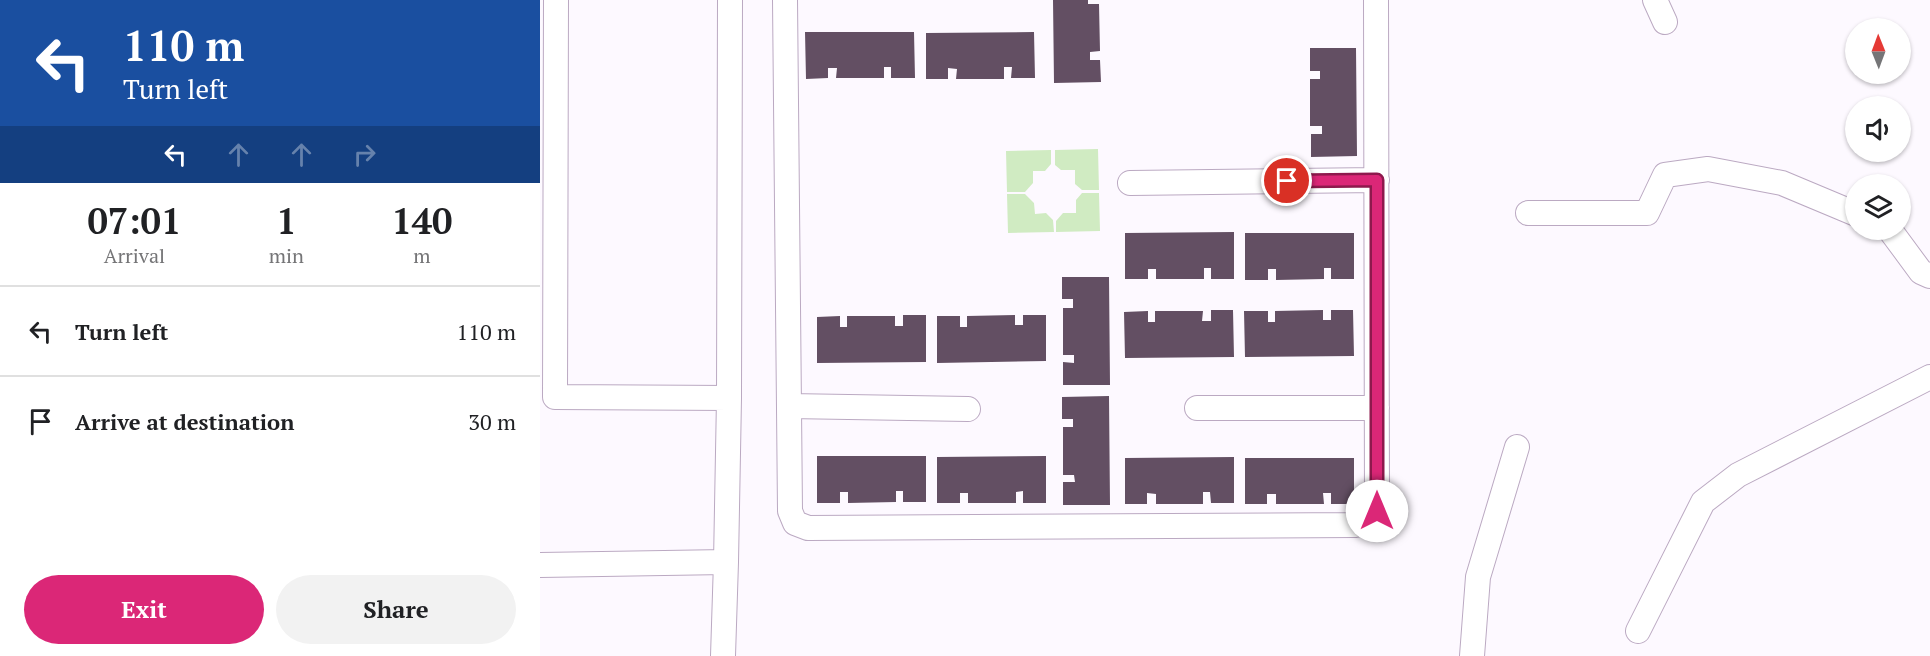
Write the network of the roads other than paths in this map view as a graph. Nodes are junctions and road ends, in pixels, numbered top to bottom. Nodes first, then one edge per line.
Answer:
1 (556, 0) edge
2 (730, 0) edge
3 (785, 0) edge
4 (1376, 0) edge
5 (1655, 0) edge
6 (1665, 22) dead end
7 (548, 38) edge
8 (1377, 180) junction
9 (1130, 183) dead end
10 (1845, 209) edge
11 (1528, 213) dead end
12 (548, 222) edge
13 (1898, 240) edge
14 (1930, 276) edge
15 (1930, 377) edge
16 (548, 397) edge
17 (729, 398) junction
18 (789, 406) junction
19 (1197, 408) dead end
20 (1377, 408) junction
21 (968, 409) dead end
22 (1517, 447) dead end
23 (726, 562) junction
24 (540, 564) edge
25 (1638, 631) dead end
26 (723, 656) edge
27 (1472, 656) edge

1 - 7 street
2 - 17 street
3 - 18 street
4 - 8 street
5 - 6 street
7 - 12 street
8 - 9 street
8 - 20 street
10 - 11 street
12 - 16 street
13 - 14 street
15 - 25 street
16 - 17 street
17 - 23 street
18 - 20 street
18 - 21 street
19 - 20 street
22 - 27 street
23 - 24 street
23 - 26 street

